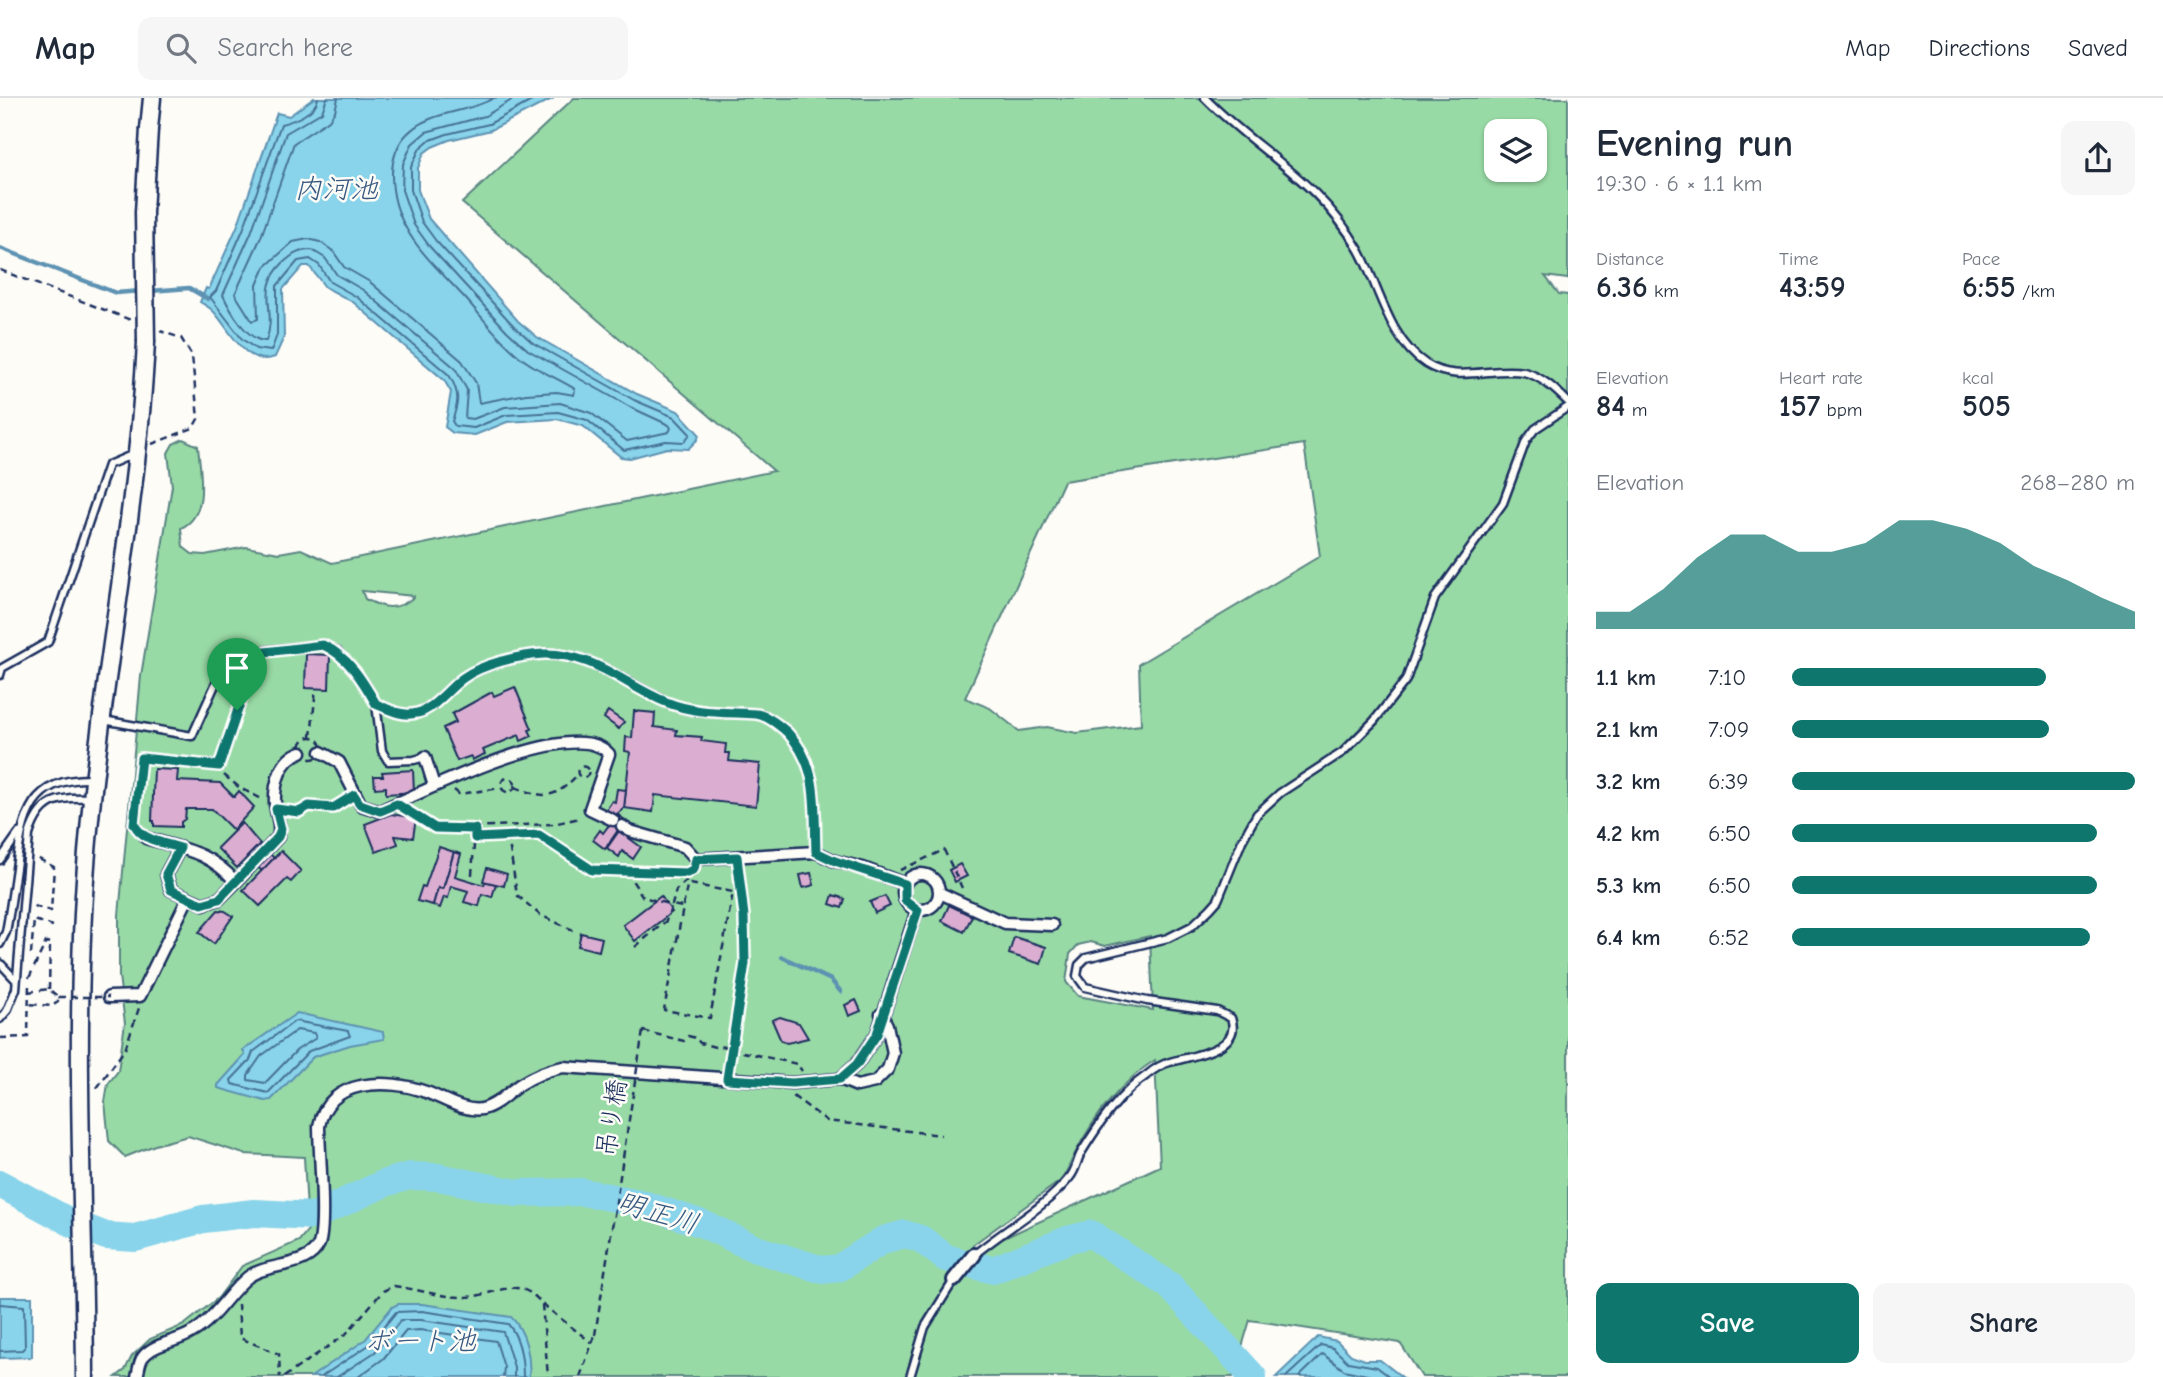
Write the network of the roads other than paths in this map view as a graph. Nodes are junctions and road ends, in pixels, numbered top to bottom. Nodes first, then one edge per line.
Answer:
1 (152, 98) edge
2 (1205, 98) edge
3 (1568, 402) edge
4 (1568, 407) edge
5 (138, 452) junction
6 (257, 653) junction
7 (0, 674) edge
8 (376, 704) junction
9 (101, 720) junction
10 (301, 752) dead end
11 (321, 752) dead end
12 (425, 757) joint
13 (94, 779) junction
14 (434, 786) junction
15 (93, 798) junction
16 (20, 832) junction
17 (146, 838) joint
18 (180, 848) junction
19 (816, 852) junction
20 (0, 860) edge
21 (236, 882) junction
22 (905, 884) junction
23 (940, 893) junction
24 (188, 898) junction
25 (918, 910) junction
26 (1052, 925) dead end
27 (0, 944) edge
28 (0, 963) edge
29 (16, 980) junction
30 (109, 997) road end
31 (881, 1014) junction
32 (0, 1019) edge
33 (840, 1079) junction
34 (974, 1255) joint
35 (954, 1280) joint
36 (86, 1377) edge
37 (137, 1377) edge
38 (910, 1377) edge

1 - 5 street, bridge
2 - 3 lane
4 - 34 lane
5 - 7 lane
5 - 9 street
6 - 8 lane
6 - 9 lane
6 - 17 lane
8 - 12 lane
8 - 19 lane
9 - 13 street
10 - 21 street
11 - 14 street
12 - 14 street
13 - 15 street
13 - 16 lane
14 - 19 street
15 - 29 lane
15 - 36 street
16 - 20 lane
16 - 27 lane
17 - 18 street
18 - 21 street
18 - 24 street
19 - 22 street
21 - 24 street
22 - 23 street
22 - 25 street
23 - 25 street
23 - 26 street
24 - 30 street
25 - 31 street
28 - 29 lane
29 - 32 lane
31 - 33 street
31 - 33 street
33 - 37 street
34 - 35 street
35 - 38 lane

